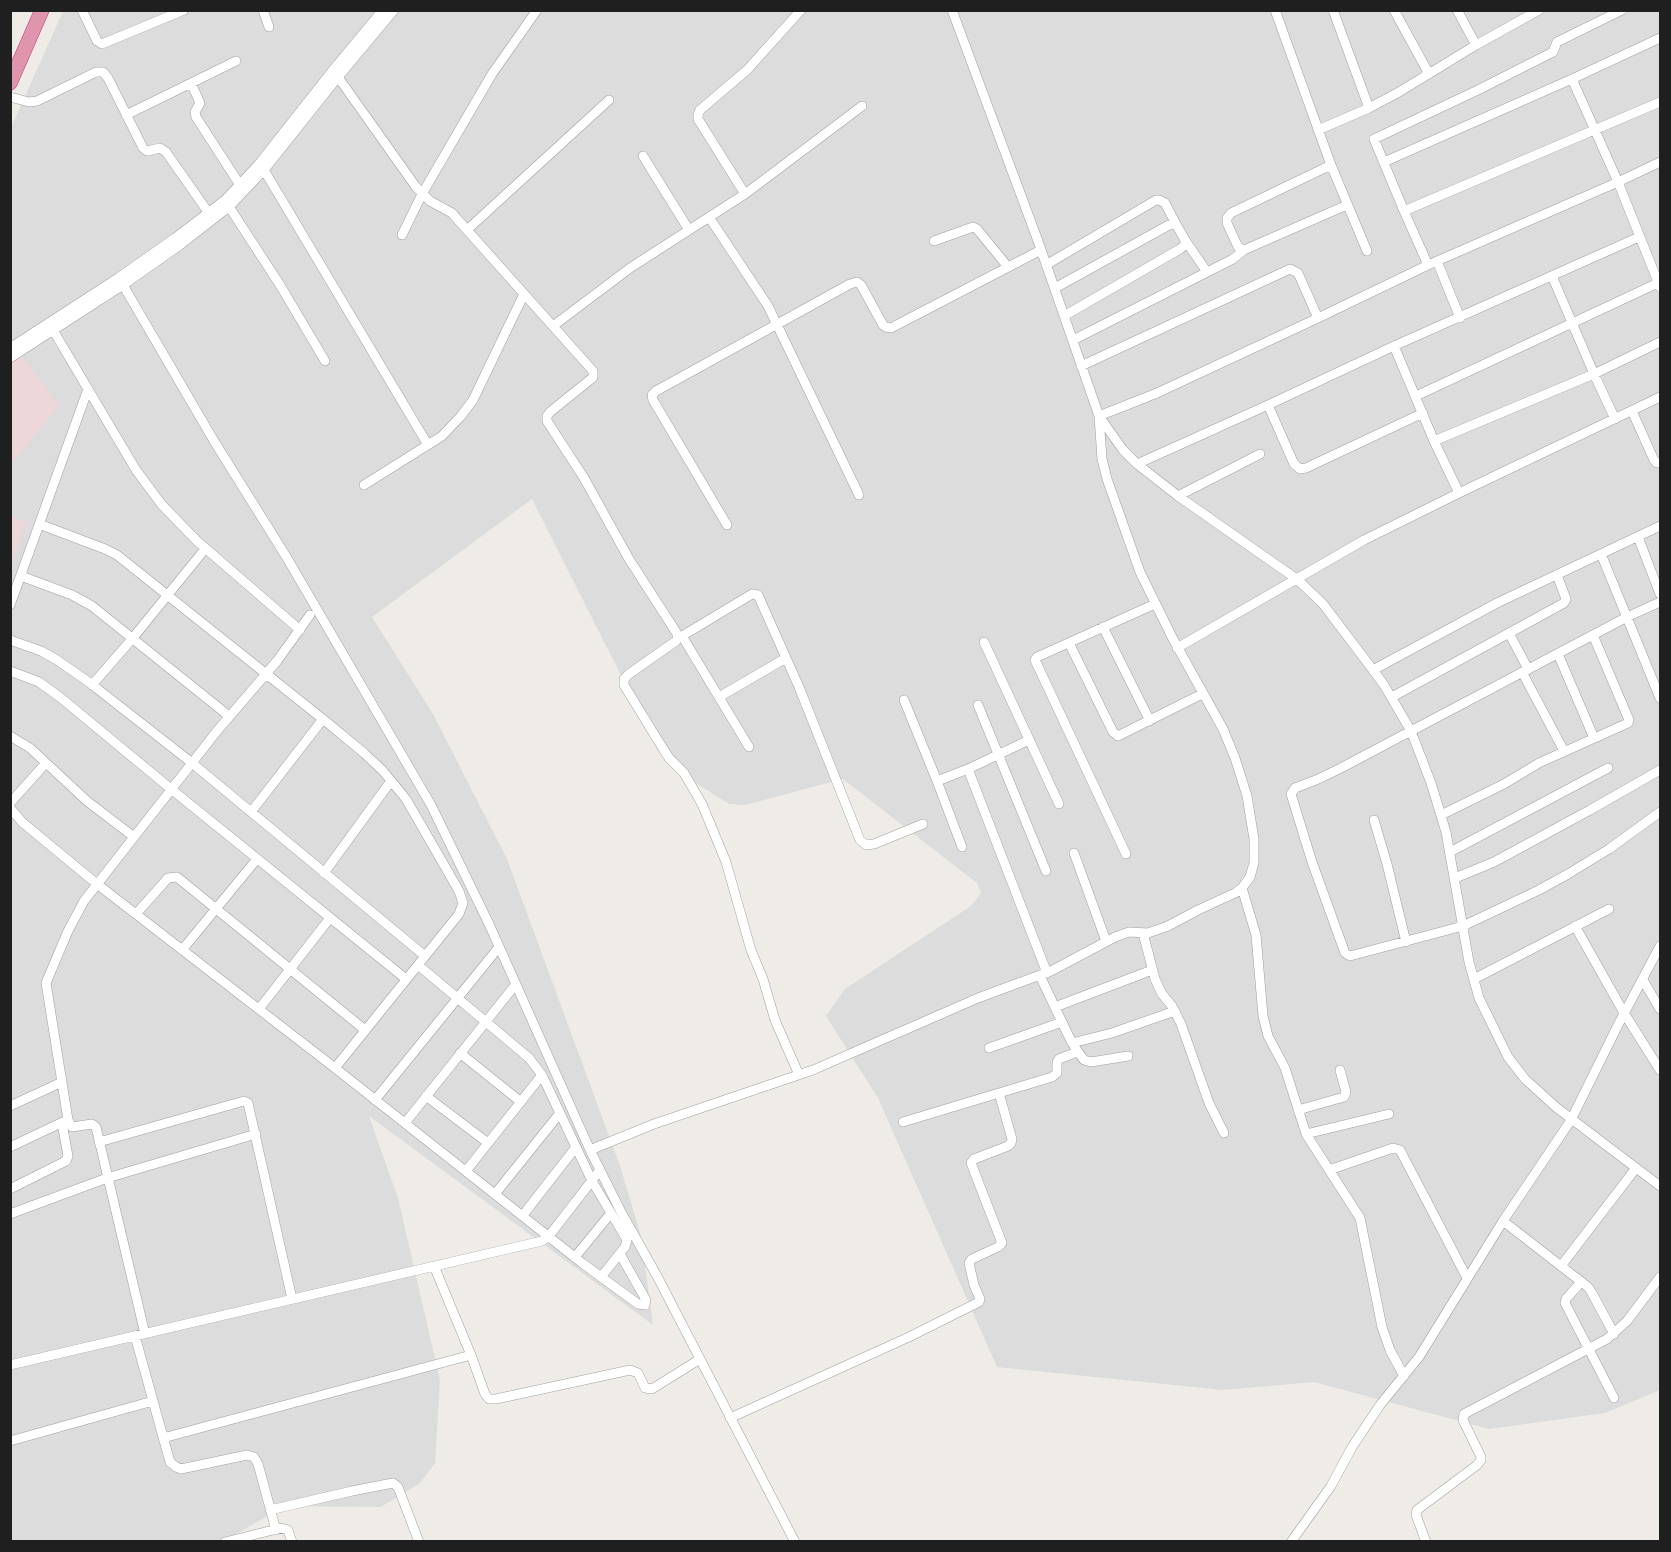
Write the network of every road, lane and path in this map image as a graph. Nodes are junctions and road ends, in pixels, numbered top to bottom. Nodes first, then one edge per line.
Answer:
1 (82, 10) edge
2 (184, 10) edge
3 (262, 10) edge
4 (383, 10) edge
5 (394, 10) edge
6 (537, 10) edge
7 (801, 10) edge
8 (952, 10) edge
9 (1275, 10) edge
10 (1333, 10) edge
11 (1394, 10) edge
12 (1457, 10) edge
13 (1539, 10) edge
14 (1622, 10) edge
15 (42, 11) edge
16 (1520, 15) edge
17 (270, 27) dead end
18 (1660, 38) edge
19 (1476, 45) junction
20 (236, 61) dead end
21 (336, 73) junction
22 (1429, 74) junction
23 (1572, 79) junction
24 (10, 83) edge
25 (191, 83) junction
26 (10, 97) edge
27 (609, 100) dead end
28 (1660, 102) edge
29 (861, 106) dead end
30 (1368, 108) junction
31 (126, 115) junction
32 (1318, 130) junction
33 (1594, 130) junction
34 (643, 156) dead end
35 (1384, 162) junction
36 (1660, 162) edge
37 (1330, 165) junction
38 (264, 170) junction
39 (1618, 182) junction
40 (240, 185) junction
41 (422, 194) junction
42 (745, 194) junction
43 (228, 203) junction
44 (1347, 205) junction
45 (1404, 211) junction
46 (208, 212) junction
47 (709, 217) junction
48 (1177, 226) junction
49 (467, 230) junction
50 (689, 230) junction
51 (402, 235) dead end
52 (1639, 237) junction
53 (1185, 240) junction
54 (934, 241) dead end
55 (1041, 250) junction
56 (1244, 250) junction
57 (1366, 251) dead end
58 (1433, 263) junction
59 (1046, 265) junction
60 (1008, 267) junction
61 (1207, 272) junction
62 (1552, 276) junction
63 (123, 285) junction
64 (1660, 285) edge
65 (1054, 288) junction
66 (524, 294) junction
67 (1065, 316) junction
68 (1318, 318) junction
69 (1460, 318) junction
70 (1573, 323) junction
71 (777, 324) junction
72 (553, 326) junction
73 (51, 327) junction
74 (1073, 340) junction
75 (1660, 342) edge
76 (1394, 346) junction
77 (10, 348) edge
78 (10, 357) edge
79 (325, 361) dead end
80 (1081, 366) junction
81 (1594, 374) junction
82 (88, 389) junction
83 (1416, 396) junction
84 (1660, 397) edge
85 (1268, 405) junction
86 (1632, 411) junction
87 (1423, 413) junction
88 (1100, 416) junction
89 (1615, 419) junction
90 (1434, 441) junction
91 (428, 445) junction
92 (1260, 454) dead end
93 (1660, 462) edge
94 (1137, 464) junction
95 (363, 485) dead end
96 (1460, 493) junction
97 (859, 495) dead end
98 (1178, 496) junction
99 (39, 524) junction
100 (727, 525) dead end
101 (1660, 526) edge
102 (1638, 537) junction
103 (205, 549) junction
104 (1601, 554) junction
105 (1557, 575) junction
106 (21, 576) junction
107 (1298, 580) junction
108 (1660, 594) edge
109 (168, 595) junction
110 (1660, 602) edge
111 (1155, 604) junction
112 (10, 605) edge
113 (310, 615) dead end
114 (1627, 617) junction
115 (1103, 627) junction
116 (300, 630) junction
117 (1509, 633) junction
118 (1593, 635) junction
119 (679, 637) junction
120 (132, 639) junction
121 (10, 640) edge
122 (984, 642) dead end
123 (1069, 643) junction
124 (1178, 648) junction
125 (1558, 654) junction
126 (786, 658) junction
127 (10, 670) edge
128 (1373, 670) junction
129 (1525, 671) junction
130 (266, 674) junction
131 (92, 685) junction
132 (1202, 694) junction
133 (719, 697) junction
134 (1392, 697) junction
135 (1660, 698) edge
136 (904, 700) dead end
137 (978, 705) dead end
138 (229, 716) junction
139 (323, 719) junction
140 (1150, 721) junction
141 (1411, 731) junction
142 (10, 736) edge
143 (1594, 738) junction
144 (1029, 740) junction
145 (749, 747) dead end
146 (1564, 751) junction
147 (998, 755) junction
148 (46, 763) junction
149 (192, 763) junction
150 (1608, 768) dead end
151 (968, 769) junction
152 (1660, 770) edge
153 (392, 781) junction
154 (937, 781) junction
155 (171, 789) junction
156 (10, 803) edge
157 (1059, 804) dead end
158 (10, 808) edge
159 (251, 812) junction
160 (1660, 812) edge
161 (1441, 815) junction
162 (1374, 820) dead end
163 (922, 824) dead end
164 (134, 837) junction
165 (962, 847) dead end
166 (1450, 852) junction
167 (1074, 854) dead end
168 (1125, 854) dead end
169 (257, 859) junction
170 (1046, 871) dead end
171 (324, 873) junction
172 (1455, 878) junction
173 (97, 884) junction
174 (1242, 888) junction
175 (216, 909) junction
176 (1609, 909) dead end
177 (136, 914) junction
178 (330, 918) junction
179 (1463, 926) junction
180 (1575, 926) junction
181 (1143, 933) junction
182 (1106, 941) junction
183 (1406, 942) junction
184 (1660, 946) edge
185 (499, 947) junction
186 (183, 950) junction
187 (425, 956) junction
188 (418, 965) junction
189 (290, 969) junction
190 (1152, 969) junction
191 (1043, 974) junction
192 (406, 979) junction
193 (1474, 979) junction
194 (1643, 980) junction
195 (516, 984) junction
196 (457, 998) junction
197 (1055, 1007) junction
198 (259, 1009) junction
199 (1660, 1010) edge
200 (1175, 1011) junction
201 (1624, 1013) junction
202 (486, 1022) junction
203 (1062, 1022) junction
204 (365, 1030) junction
205 (1072, 1043) junction
206 (989, 1048) dead end
207 (1077, 1052) junction
208 (460, 1053) junction
209 (1128, 1056) dead end
210 (335, 1068) junction
211 (1340, 1070) dead end
212 (1660, 1070) edge
213 (542, 1075) junction
214 (799, 1075) junction
215 (62, 1082) junction
216 (999, 1093) junction
217 (426, 1096) junction
218 (375, 1100) junction
219 (521, 1102) junction
220 (10, 1106) edge
221 (1298, 1110) junction
222 (560, 1113) junction
223 (1389, 1114) dead end
224 (1571, 1120) junction
225 (65, 1121) junction
226 (903, 1122) dead end
227 (405, 1123) junction
228 (1224, 1132) dead end
229 (256, 1134) junction
230 (1306, 1134) junction
231 (99, 1142) junction
232 (488, 1143) junction
233 (10, 1147) edge
234 (576, 1147) junction
235 (590, 1150) junction
236 (1636, 1168) junction
237 (600, 1170) junction
238 (1329, 1170) junction
239 (466, 1171) junction
240 (107, 1178) junction
241 (592, 1181) junction
242 (1660, 1186) edge
243 (10, 1189) edge
244 (495, 1194) junction
245 (10, 1214) edge
246 (611, 1214) junction
247 (523, 1215) junction
248 (1503, 1221) junction
249 (549, 1236) junction
250 (620, 1254) junction
251 (575, 1257) junction
252 (434, 1266) junction
253 (1562, 1266) junction
254 (601, 1277) junction
255 (1467, 1278) junction
256 (1660, 1278) edge
257 (1581, 1282) junction
258 (292, 1299) junction
259 (145, 1334) junction
260 (1614, 1334) junction
261 (135, 1336) junction
262 (1589, 1349) junction
263 (471, 1356) junction
264 (700, 1359) junction
265 (10, 1365) edge
266 (1404, 1376) junction
267 (1614, 1398) dead end
268 (153, 1401) junction
269 (730, 1418) junction
270 (163, 1438) junction
271 (10, 1441) edge
272 (270, 1510) junction
273 (276, 1530) junction
274 (225, 1542) edge
275 (292, 1542) edge
276 (419, 1542) edge
277 (795, 1542) edge
278 (1291, 1542) edge
279 (1426, 1542) edge

1 - 2 street
3 - 17 street
4 - 21 street
5 - 21 street
6 - 41 street
7 - 42 street
8 - 55 street
9 - 32 street
10 - 30 street
11 - 22 street
12 - 19 street
13 - 16 street
14 - 35 street
15 - 24 highway
16 - 19 street
18 - 23 street
19 - 22 street
20 - 25 street
21 - 38 street
21 - 40 street
21 - 41 street
22 - 30 street
23 - 33 street
23 - 35 street
25 - 31 street
25 - 40 street
26 - 31 street
27 - 49 street
28 - 33 street
29 - 42 street
30 - 32 street
31 - 46 street
32 - 37 street
33 - 39 street
33 - 45 street
34 - 50 street
35 - 45 street
36 - 39 street
37 - 44 street
37 - 56 street
38 - 43 street
38 - 91 street
39 - 52 street
39 - 58 street
40 - 43 street
41 - 49 street
41 - 51 street
42 - 47 street
43 - 46 street
43 - 63 street
43 - 79 street
44 - 56 street
44 - 57 street
45 - 58 street
46 - 73 street
47 - 50 street
47 - 71 street
48 - 53 street
48 - 59 street
48 - 65 street
49 - 66 street
50 - 72 street
52 - 62 street
52 - 64 street
53 - 61 street
53 - 67 street
54 - 60 street
55 - 59 street
55 - 60 street
56 - 61 street
58 - 68 street
58 - 69 street
59 - 65 street
60 - 71 street
61 - 74 street
62 - 69 street
62 - 70 street
63 - 73 street
63 - 185 street
64 - 70 street
65 - 67 street
66 - 72 street
66 - 91 street
67 - 74 street
68 - 80 street
68 - 88 street
69 - 76 street
70 - 81 street
70 - 83 street
71 - 97 street
71 - 100 street
72 - 119 street
73 - 77 street
73 - 78 street
73 - 82 street
74 - 80 street
75 - 81 street
76 - 83 street
76 - 85 street
80 - 88 street
81 - 89 street
81 - 90 street
82 - 99 street
82 - 103 street
83 - 87 street
84 - 86 street
85 - 87 street
85 - 94 street
86 - 89 street
86 - 93 street
87 - 90 street
88 - 94 street
88 - 111 street
89 - 96 street
90 - 96 street
91 - 95 street
92 - 98 street
94 - 98 street
96 - 107 street
98 - 107 street
99 - 106 street
99 - 109 street
101 - 102 street
102 - 104 street
102 - 108 street
103 - 109 street
103 - 116 street
104 - 105 street
104 - 114 street
105 - 117 street
105 - 128 street
106 - 112 street
106 - 120 street
107 - 124 street
107 - 128 street
109 - 120 street
109 - 130 street
110 - 114 street
111 - 115 street
111 - 124 street
113 - 116 street
114 - 118 street
114 - 135 street
115 - 123 street
115 - 140 street
116 - 130 street
117 - 129 street
117 - 134 street
118 - 125 street
118 - 143 street
119 - 126 street
119 - 133 street
119 - 214 street
120 - 131 street
120 - 138 street
121 - 131 street
122 - 144 street
123 - 140 street
123 - 168 street
124 - 132 street
125 - 129 street
125 - 143 street
126 - 133 street
126 - 163 street
127 - 155 street
128 - 134 street
129 - 141 street
129 - 146 street
130 - 138 street
130 - 139 street
131 - 149 street
132 - 140 street
132 - 174 street
133 - 145 street
134 - 141 street
136 - 154 street
137 - 147 street
138 - 149 street
139 - 153 street
139 - 159 street
141 - 161 street
141 - 183 street
142 - 148 street
143 - 146 street
144 - 147 street
144 - 157 street
146 - 161 street
147 - 151 street
147 - 170 street
148 - 156 street
148 - 164 street
149 - 155 street
149 - 159 street
150 - 166 street
151 - 154 street
151 - 191 street
152 - 172 street
153 - 171 street
153 - 187 street
154 - 165 street
155 - 164 street
155 - 169 street
158 - 173 street
159 - 171 street
160 - 179 street
161 - 166 street
162 - 183 street
164 - 173 street
166 - 172 street
167 - 182 street
169 - 175 street
169 - 178 street
171 - 187 street
172 - 179 street
173 - 177 street
173 - 215 street
174 - 181 street
174 - 221 street
175 - 177 street
175 - 186 street
175 - 189 street
176 - 180 street
177 - 186 street
178 - 189 street
178 - 192 street
179 - 183 street
179 - 193 street
180 - 193 street
180 - 201 street
181 - 182 street
181 - 190 street
182 - 191 street
184 - 194 street
185 - 195 street
185 - 196 street
186 - 198 street
187 - 188 street
188 - 192 street
188 - 196 street
189 - 198 street
189 - 204 street
190 - 197 street
190 - 200 street
191 - 197 street
191 - 214 street
192 - 204 street
193 - 224 street
194 - 199 street
194 - 201 street
195 - 202 street
195 - 235 street
196 - 202 street
196 - 218 street
197 - 203 street
198 - 210 street
200 - 205 street
200 - 228 street
201 - 212 street
201 - 224 street
202 - 208 street
202 - 213 street
203 - 205 street
203 - 206 street
204 - 210 street
205 - 207 street
207 - 209 street
207 - 216 street
208 - 217 street
208 - 219 street
210 - 218 street
211 - 221 street
213 - 219 street
213 - 222 street
214 - 235 street
215 - 220 street
215 - 225 street
216 - 226 street
216 - 269 street
217 - 227 street
217 - 232 street
218 - 227 street
219 - 232 street
221 - 230 street
222 - 234 street
222 - 244 street
223 - 230 street
224 - 236 street
224 - 248 street
225 - 231 street
225 - 233 street
225 - 243 street
227 - 239 street
229 - 231 street
229 - 240 street
229 - 258 street
230 - 238 street
231 - 240 street
232 - 239 street
234 - 241 street
234 - 247 street
235 - 237 street
236 - 242 street
236 - 253 street
237 - 241 street
237 - 264 street
238 - 255 street
238 - 266 street
239 - 244 street
240 - 245 street
240 - 259 street
241 - 246 street
241 - 249 street
244 - 247 street
246 - 250 street
246 - 251 street
247 - 249 street
248 - 253 street
248 - 255 street
249 - 251 street
249 - 252 street
250 - 254 street
250 - 254 street
251 - 254 street
252 - 258 street
252 - 263 street
253 - 257 street
255 - 266 street
256 - 260 street
257 - 260 street
257 - 262 street
258 - 259 street
259 - 261 street
260 - 262 street
261 - 265 street
261 - 268 street
262 - 267 street
262 - 279 street
263 - 264 street
263 - 270 street
264 - 269 street
266 - 278 street
268 - 270 street
268 - 271 street
269 - 277 street
270 - 272 street
272 - 273 street
272 - 276 street
273 - 274 street
273 - 275 street

